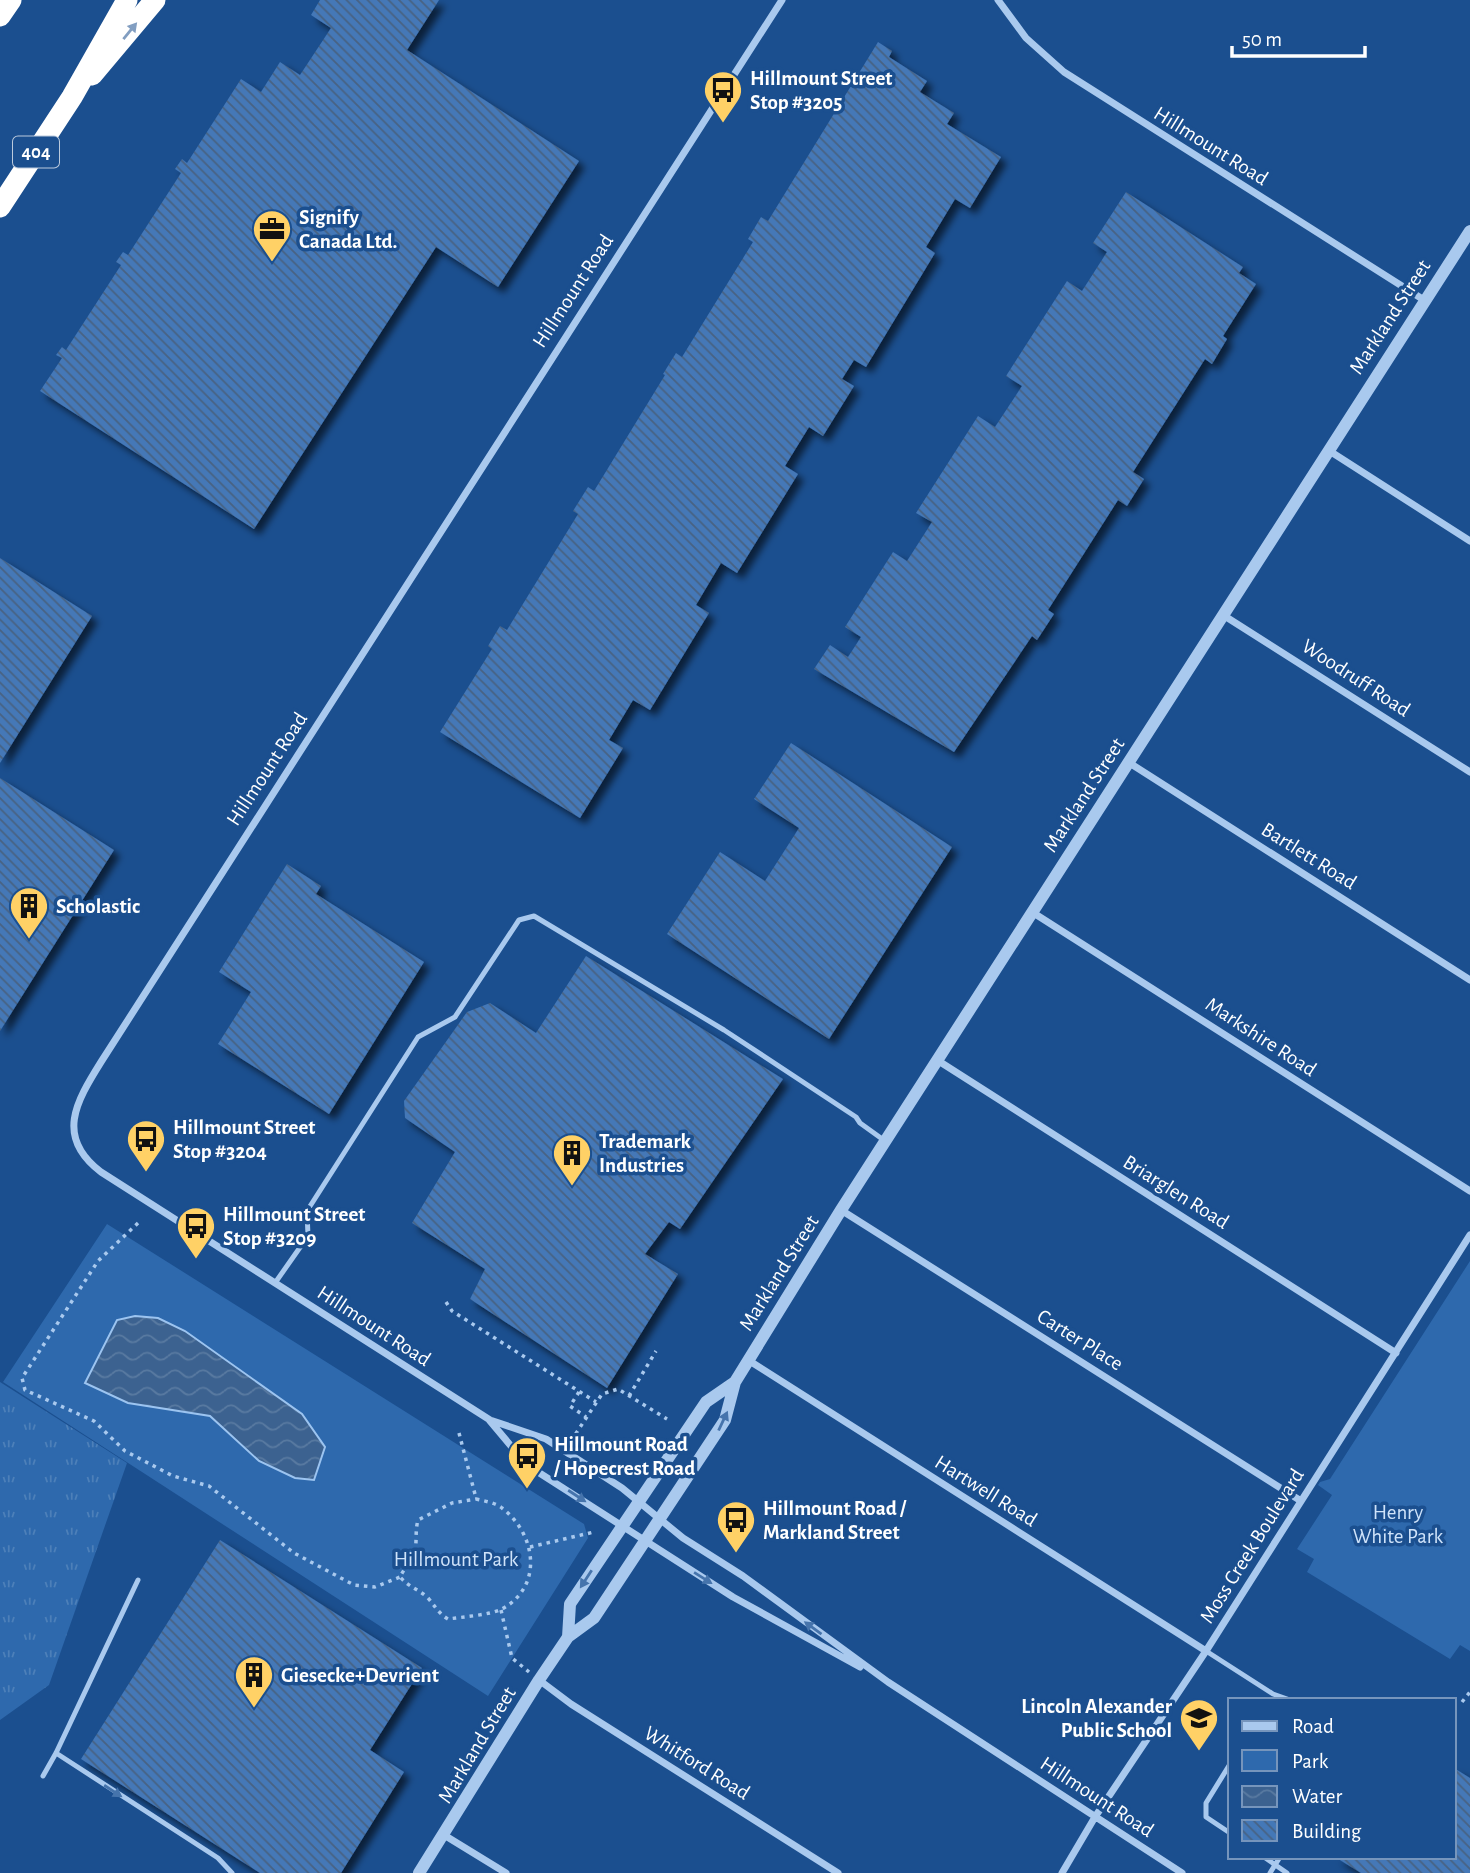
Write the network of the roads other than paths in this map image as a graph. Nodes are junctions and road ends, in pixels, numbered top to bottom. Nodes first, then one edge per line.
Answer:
1 (11, 0) edge
2 (127, 0) edge
3 (155, 0) edge
4 (782, 0) edge
5 (998, 0) edge
6 (0, 16) edge
7 (72, 97) junction
8 (0, 207) edge
9 (1470, 231) edge
10 (1424, 300) junction
11 (1328, 449) junction
12 (1470, 541) edge
13 (1223, 614) junction
14 (1128, 762) junction
15 (1470, 772) edge
16 (1032, 912) junction
17 (1470, 980) edge
18 (937, 1060) junction
19 (885, 1141) junction
20 (1470, 1191) edge
21 (841, 1210) junction
22 (1470, 1235) edge
23 (275, 1283) junction
24 (1396, 1353) junction
25 (748, 1360) junction
26 (735, 1382) junction
27 (490, 1420) junction
28 (638, 1501) junction
29 (1301, 1501) junction
30 (660, 1520) junction
31 (622, 1526) junction
32 (645, 1541) junction
33 (138, 1580) dead end
34 (568, 1637) junction
35 (1206, 1651) junction
36 (539, 1680) junction
37 (888, 1682) junction
38 (1271, 1697) edge
39 (56, 1753) junction
40 (1228, 1767) edge
41 (43, 1776) dead end
42 (1095, 1817) junction
43 (1228, 1832) edge
44 (444, 1835) junction
45 (1267, 1859) edge
46 (1279, 1859) edge
47 (1275, 1865) junction
48 (232, 1873) edge
49 (419, 1873) edge
50 (506, 1873) edge
51 (838, 1873) edge
52 (1062, 1873) edge
53 (1182, 1873) edge
54 (1270, 1873) edge
55 (1287, 1873) edge

1 - 6 highway
2 - 7 highway, 404
7 -> 3 highway
4 - 23 street, Hillmount Road
5 - 10 street, Hillmount Road
7 - 8 highway, 404
9 - 10 street, Markland Street
10 - 11 street, Markland Street
11 - 12 street
11 - 13 street, Markland Street
13 - 14 street, Markland Street
13 - 15 street, Woodruff Road
14 - 16 street, Markland Street
14 - 17 street, Bartlett Road
16 - 18 street, Markland Street
16 - 20 street, Markshire Road
18 - 19 street, Markland Street
18 - 24 street, Briarglen Road
19 - 21 street, Markland Street
19 - 23 lane
21 - 25 street, Markland Street
21 - 29 street, Carter Place
22 - 24 street, Moss Creek Boulevard
23 - 27 street, Hillmount Road
24 - 29 street, Moss Creek Boulevard
25 - 26 street, Markland Street
25 - 35 street, Hartwell Road
26 - 28 street, Markland Street
30 -> 26 street, Markland Street
27 - 28 street, Hillmount Road
27 -> 31 street, Hillmount Road
28 - 30 street, Hillmount Road
28 - 31 street, Markland Street
29 - 35 street, Moss Creek Boulevard
30 - 32 street, Markland Street
37 -> 30 street, Hillmount Road
31 - 32 street, Hillmount Road
31 -> 34 street, Markland Street
32 - 34 street, Markland Street
32 -> 37 street, Hillmount Road
33 - 39 lane
34 - 36 street, Markland Street
35 - 38 lane
35 - 42 street, Moss Creek Boulevard
36 - 44 street, Markland Street
36 - 51 street, Whitford Road
37 - 42 street, Hillmount Road
39 - 41 lane
39 -> 48 lane
40 - 43 lane
42 - 52 street, Moss Creek Boulevard
42 - 53 street, Hillmount Road
44 - 49 street, Markland Street
44 - 50 street
45 - 47 lane
46 - 47 lane
47 - 54 lane
47 - 55 lane

